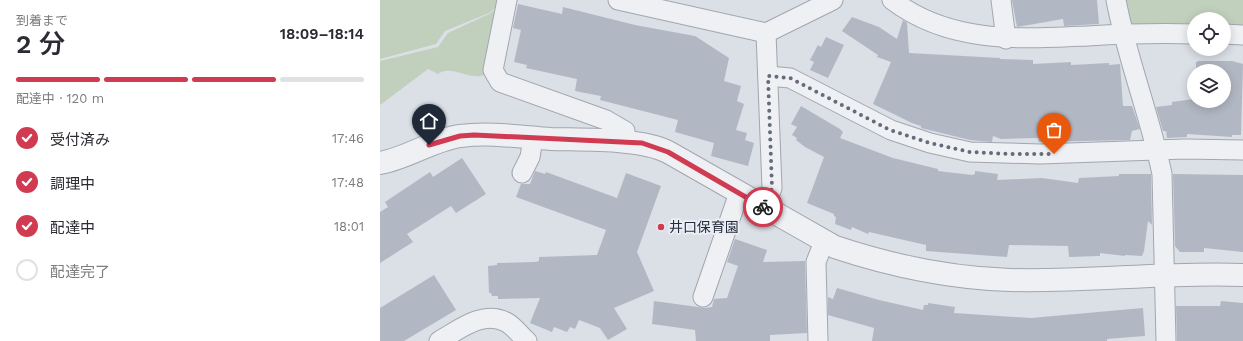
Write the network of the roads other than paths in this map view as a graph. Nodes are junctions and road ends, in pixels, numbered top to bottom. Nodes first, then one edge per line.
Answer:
1 (507, 0) edge
2 (618, 0) edge
3 (833, 0) edge
4 (892, 0) edge
5 (1001, 0) edge
6 (1116, 0) edge
7 (766, 33) junction
8 (1122, 34) junction
9 (1187, 34) edge
10 (1231, 34) edge
11 (1243, 35) edge
12 (1006, 39) junction
13 (768, 76) junction
14 (533, 138) junction
15 (625, 142) junction
16 (1156, 149) junction
17 (1243, 150) edge
18 (380, 163) edge
19 (522, 173) dead end
20 (739, 193) junction
21 (765, 208) junction
22 (824, 242) junction
23 (1164, 274) junction
24 (1243, 275) edge
25 (703, 296) dead end
26 (439, 341) edge
27 (527, 341) edge
28 (818, 341) edge
29 (1166, 341) edge

1 - 15 street
2 - 7 street
3 - 7 street
4 - 12 street
5 - 12 street
6 - 8 street
7 - 13 street
8 - 9 street
8 - 12 street
8 - 16 street
10 - 11 street
13 - 16 street
13 - 21 street
14 - 15 street
14 - 18 street
14 - 19 street
15 - 20 street
16 - 17 street
16 - 23 street
20 - 21 street
20 - 25 street
21 - 22 street
22 - 23 street
22 - 28 street
23 - 24 street
23 - 29 street
26 - 27 street

